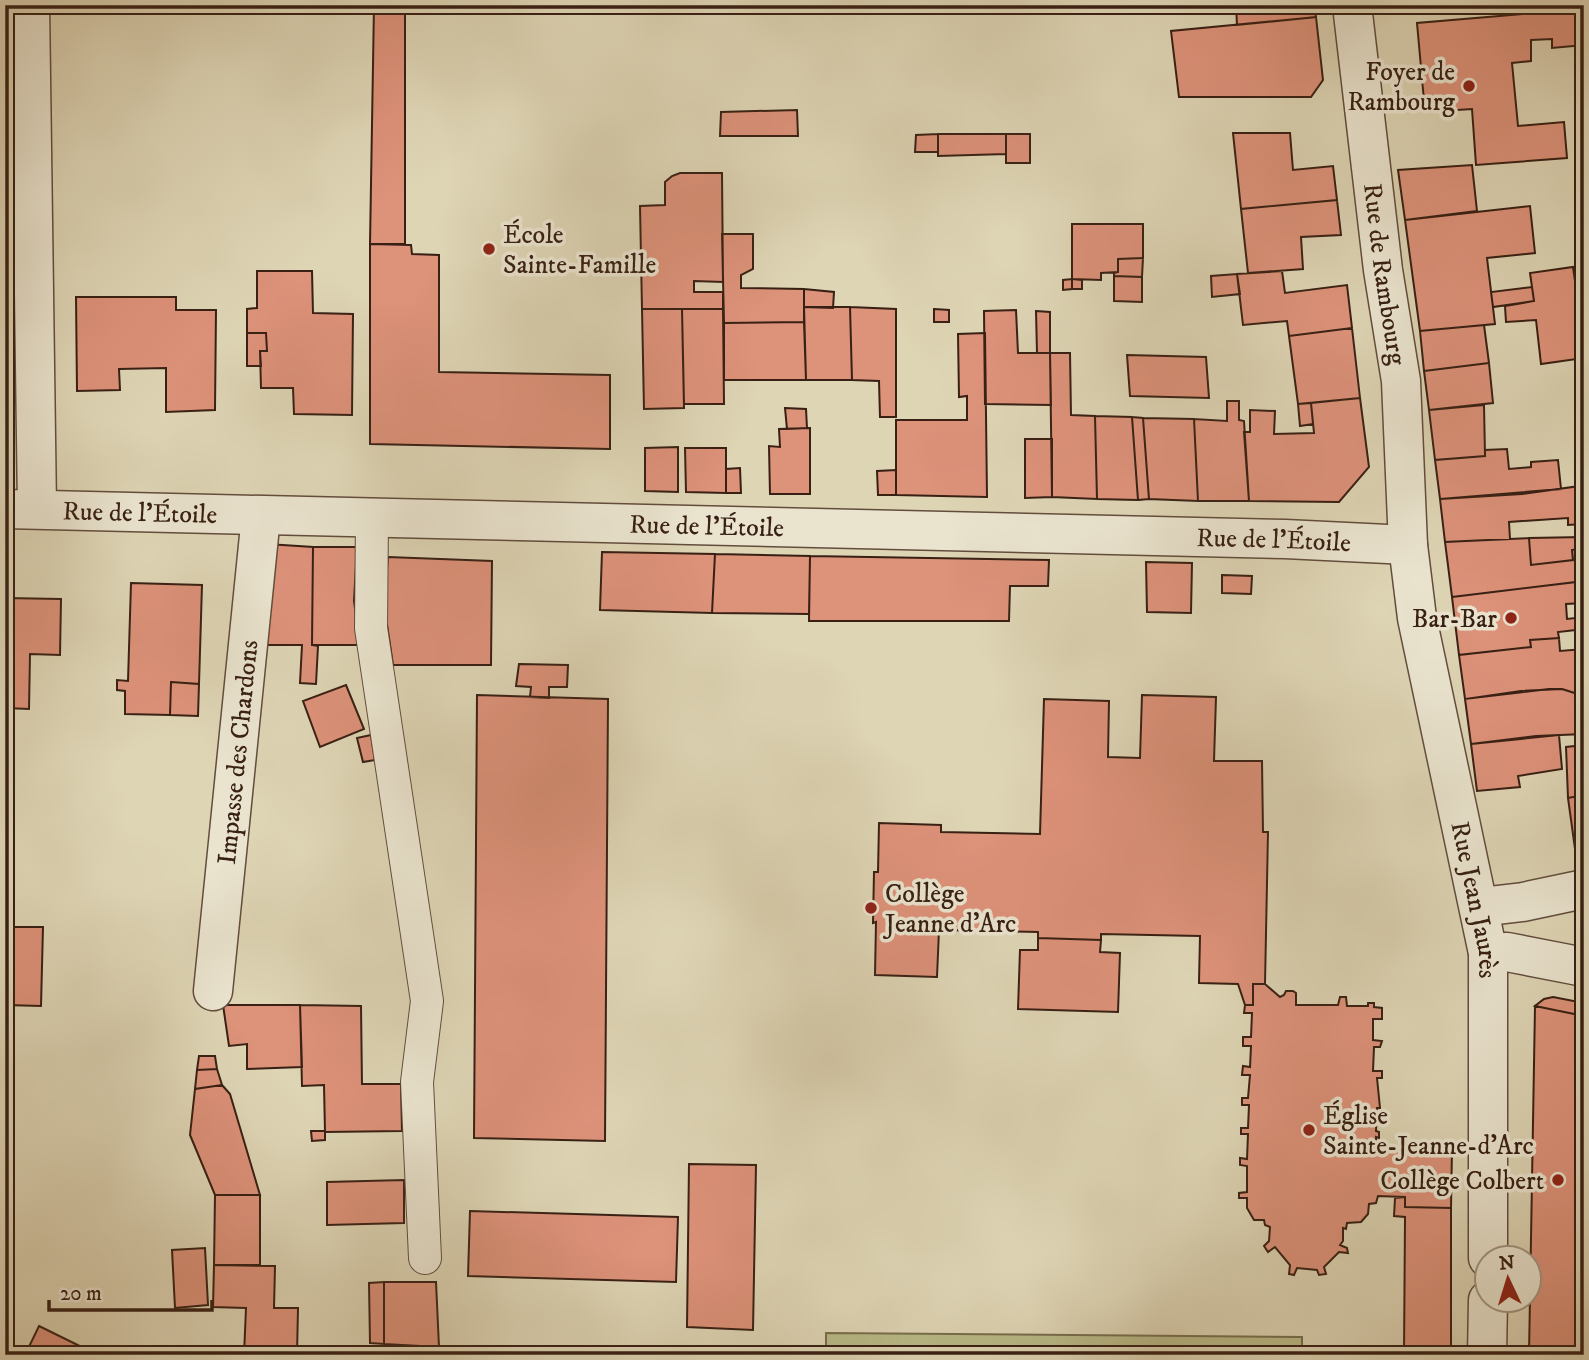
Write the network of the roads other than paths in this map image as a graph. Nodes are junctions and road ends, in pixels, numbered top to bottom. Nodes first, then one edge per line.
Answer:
1 (30, 5) edge
2 (1352, 5) edge
3 (21, 509) edge
4 (261, 516) junction
5 (372, 519) junction
6 (1408, 545) junction
7 (1584, 889) edge
8 (1480, 907) junction
9 (1488, 953) junction
10 (1584, 967) edge
11 (213, 990) dead end
12 (1488, 1244) edge
13 (425, 1258) dead end
14 (1488, 1314) edge
15 (1488, 1355) edge

1 - 3 street
2 - 6 street, Rue de Rambourg
3 - 4 street, Rue de l’Étoile
4 - 5 street, Rue de l’Étoile
4 - 11 street, Impasse des Chardons
5 - 6 street, Rue de l’Étoile
5 - 13 lane
6 - 8 street, Rue Jean Jaurès
7 - 8 street
8 - 9 street, Rue Jean Jaurès
9 - 10 street
9 - 12 street, Rue Jean Jaurès
14 - 15 street

